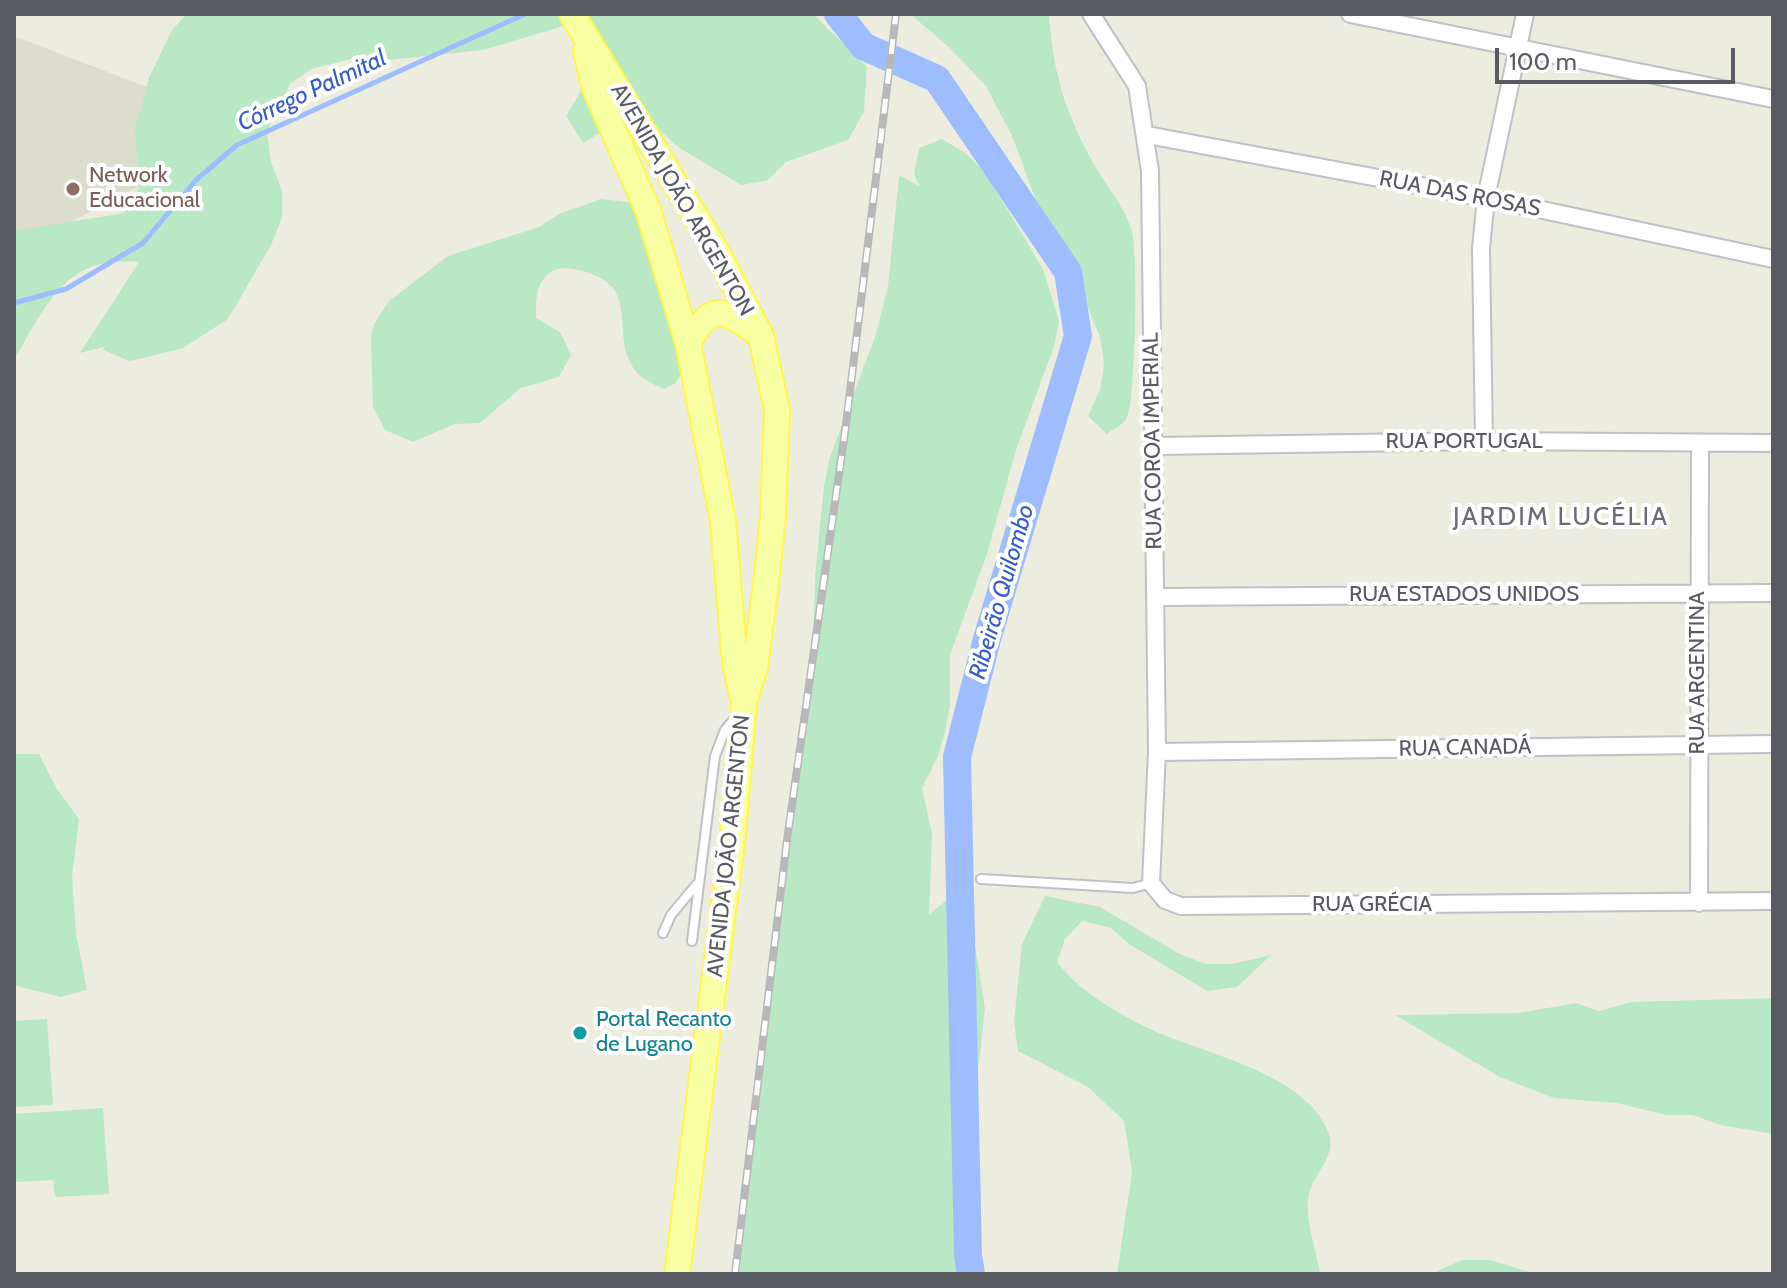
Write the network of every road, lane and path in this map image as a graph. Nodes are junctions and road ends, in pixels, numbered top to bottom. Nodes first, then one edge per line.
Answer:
1 (572, 14) edge
2 (1091, 14) edge
3 (1350, 14) edge
4 (1525, 14) edge
5 (582, 36) junction
6 (1518, 49) junction
7 (1773, 99) edge
8 (1147, 135) junction
9 (1486, 198) junction
10 (1773, 259) edge
11 (761, 336) junction
12 (688, 343) junction
13 (1484, 441) junction
14 (1700, 443) junction
15 (1773, 443) edge
16 (1155, 446) junction
17 (1698, 593) junction
18 (1773, 593) edge
19 (1155, 597) junction
20 (744, 705) junction
21 (1699, 744) junction
22 (1773, 744) edge
23 (1157, 752) junction
24 (981, 879) dead end
25 (1151, 883) junction
26 (697, 884) junction
27 (1773, 901) edge
28 (1699, 903) junction
29 (663, 933) dead end
30 (692, 941) dead end
31 (677, 1274) edge

1 - 5 main road, AVENIDA JOÃO ARGENTON
2 - 8 street, RUA COROA IMPERIAL
3 - 6 street
4 - 6 street
5 - 11 main road, AVENIDA JOÃO ARGENTON
5 - 12 main road, AVENIDA JOÃO ARGENTON
6 - 7 street
6 - 9 street
8 - 9 street, RUA DAS ROSAS
8 - 16 street, RUA COROA IMPERIAL
9 - 10 street, RUA DAS ROSAS
9 - 13 street
11 - 12 main road
11 - 20 main road, AVENIDA JOÃO ARGENTON
12 - 20 main road, AVENIDA JOÃO ARGENTON
13 - 14 street, RUA PORTUGAL
13 - 16 street, RUA PORTUGAL
14 - 15 street, RUA PORTUGAL
14 - 17 street, RUA ARGENTINA
16 - 19 street, RUA COROA IMPERIAL
17 - 18 street, RUA ESTADOS UNIDOS
17 - 19 street, RUA ESTADOS UNIDOS
17 - 21 street, RUA ARGENTINA
19 - 23 street, RUA COROA IMPERIAL
20 - 26 lane
20 - 31 main road, AVENIDA JOÃO ARGENTON
21 - 22 street, RUA CANADÁ
21 - 23 street, RUA CANADÁ
21 - 28 street, RUA ARGENTINA
23 - 25 street, RUA COROA IMPERIAL
24 - 25 lane
25 - 28 street, RUA GRÉCIA
26 - 29 lane
26 - 30 lane
27 - 28 street, RUA GRÉCIA

